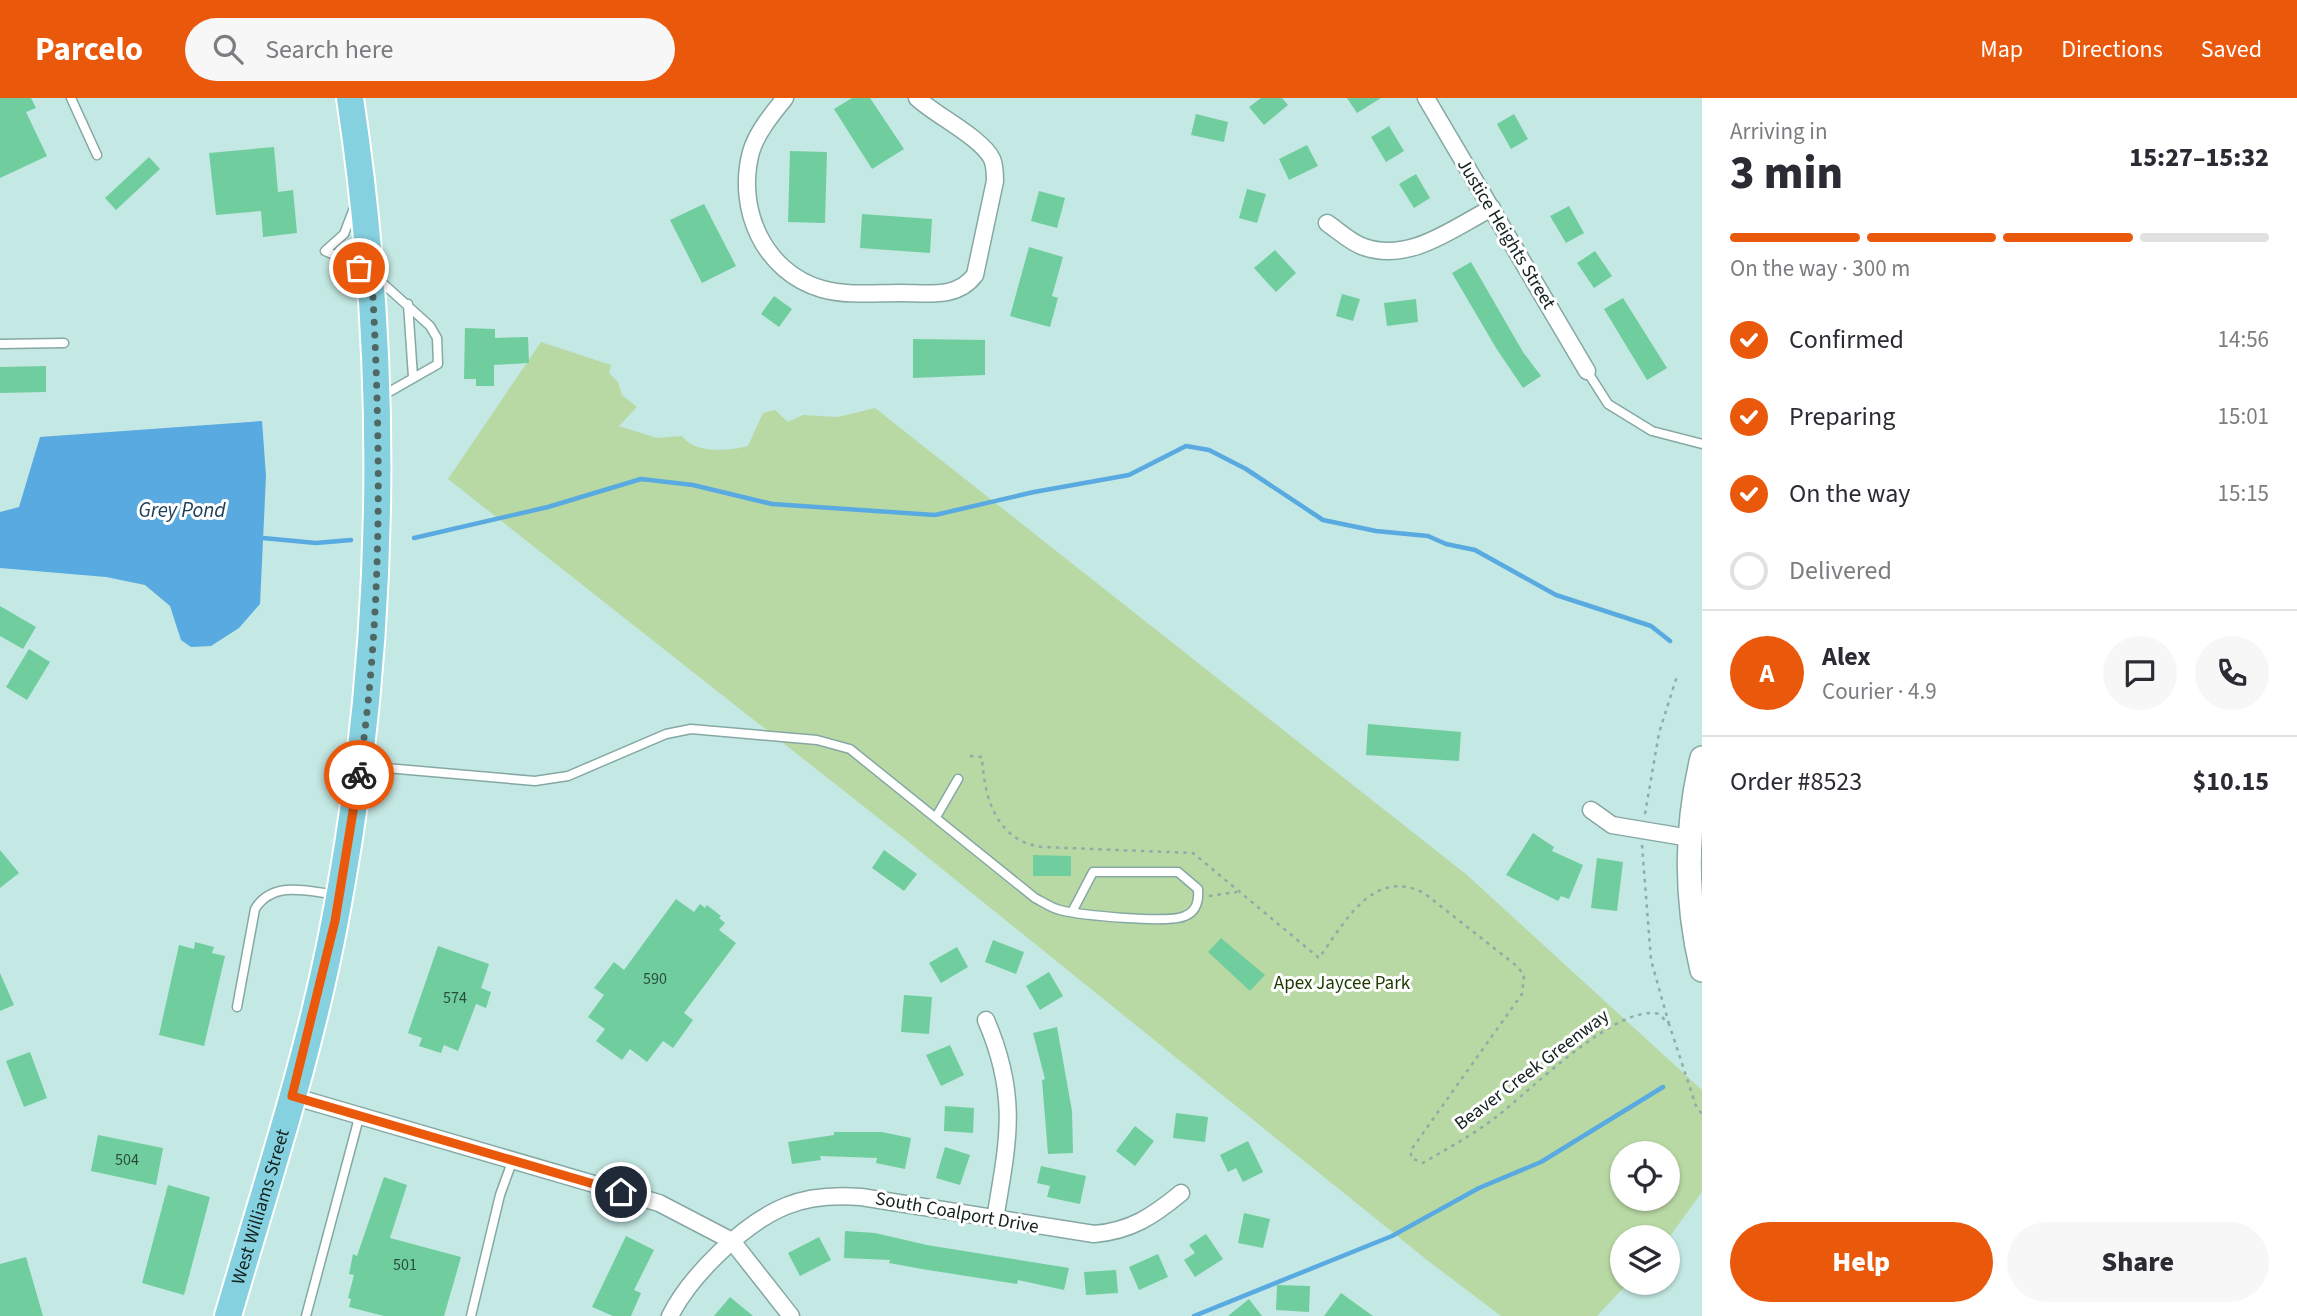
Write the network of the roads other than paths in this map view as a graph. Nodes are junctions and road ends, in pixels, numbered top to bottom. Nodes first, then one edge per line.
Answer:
1 (71, 98) edge
2 (350, 98) edge
3 (785, 98) edge
4 (917, 98) edge
5 (1426, 98) edge
6 (97, 155) dead end
7 (363, 188) junction
8 (1492, 208) junction
9 (1327, 223) dead end
10 (371, 277) junction
11 (408, 304) junction
12 (64, 343) dead end
13 (0, 344) edge
14 (1587, 371) joint
15 (413, 377) junction
16 (377, 399) junction
17 (1702, 444) edge
18 (1702, 758) edge
19 (360, 765) junction
20 (958, 779) dead end
21 (1591, 810) dead end
22 (936, 817) junction
23 (1693, 850) edge
24 (340, 895) junction
25 (1072, 912) junction
26 (1702, 970) edge
27 (237, 1007) dead end
28 (986, 1020) dead end
29 (292, 1096) junction
30 (360, 1114) junction
31 (512, 1162) junction
32 (1181, 1193) dead end
33 (995, 1219) junction
34 (732, 1241) junction
35 (228, 1316) edge
36 (306, 1316) edge
37 (471, 1316) edge
38 (670, 1316) edge
39 (791, 1316) edge

1 - 6 lane
2 - 7 main road, West Williams Street
3 - 4 street
5 - 8 street, Justice Heights Street
7 - 10 main road, West Williams Street
7 - 10 lane
8 - 9 street
8 - 14 street, Justice Heights Street
10 - 11 lane
10 - 16 main road, West Williams Street
11 - 15 lane
11 - 15 lane
12 - 13 lane
14 - 17 lane
15 - 16 lane
16 - 19 main road, West Williams Street
18 - 23 main road
19 - 22 lane
19 - 24 main road, West Williams Street
20 - 22 lane
21 - 23 street
22 - 25 lane
23 - 26 main road
24 - 27 lane
24 - 29 main road, West Williams Street
25 - 25 lane
28 - 33 street
29 - 30 street
29 - 35 main road, West Williams Street
30 - 31 street
30 - 36 lane
31 - 34 street
31 - 37 lane
32 - 33 street, South Coalport Drive
33 - 34 street, South Coalport Drive
34 - 38 street, South Coalport Drive
34 - 39 street

